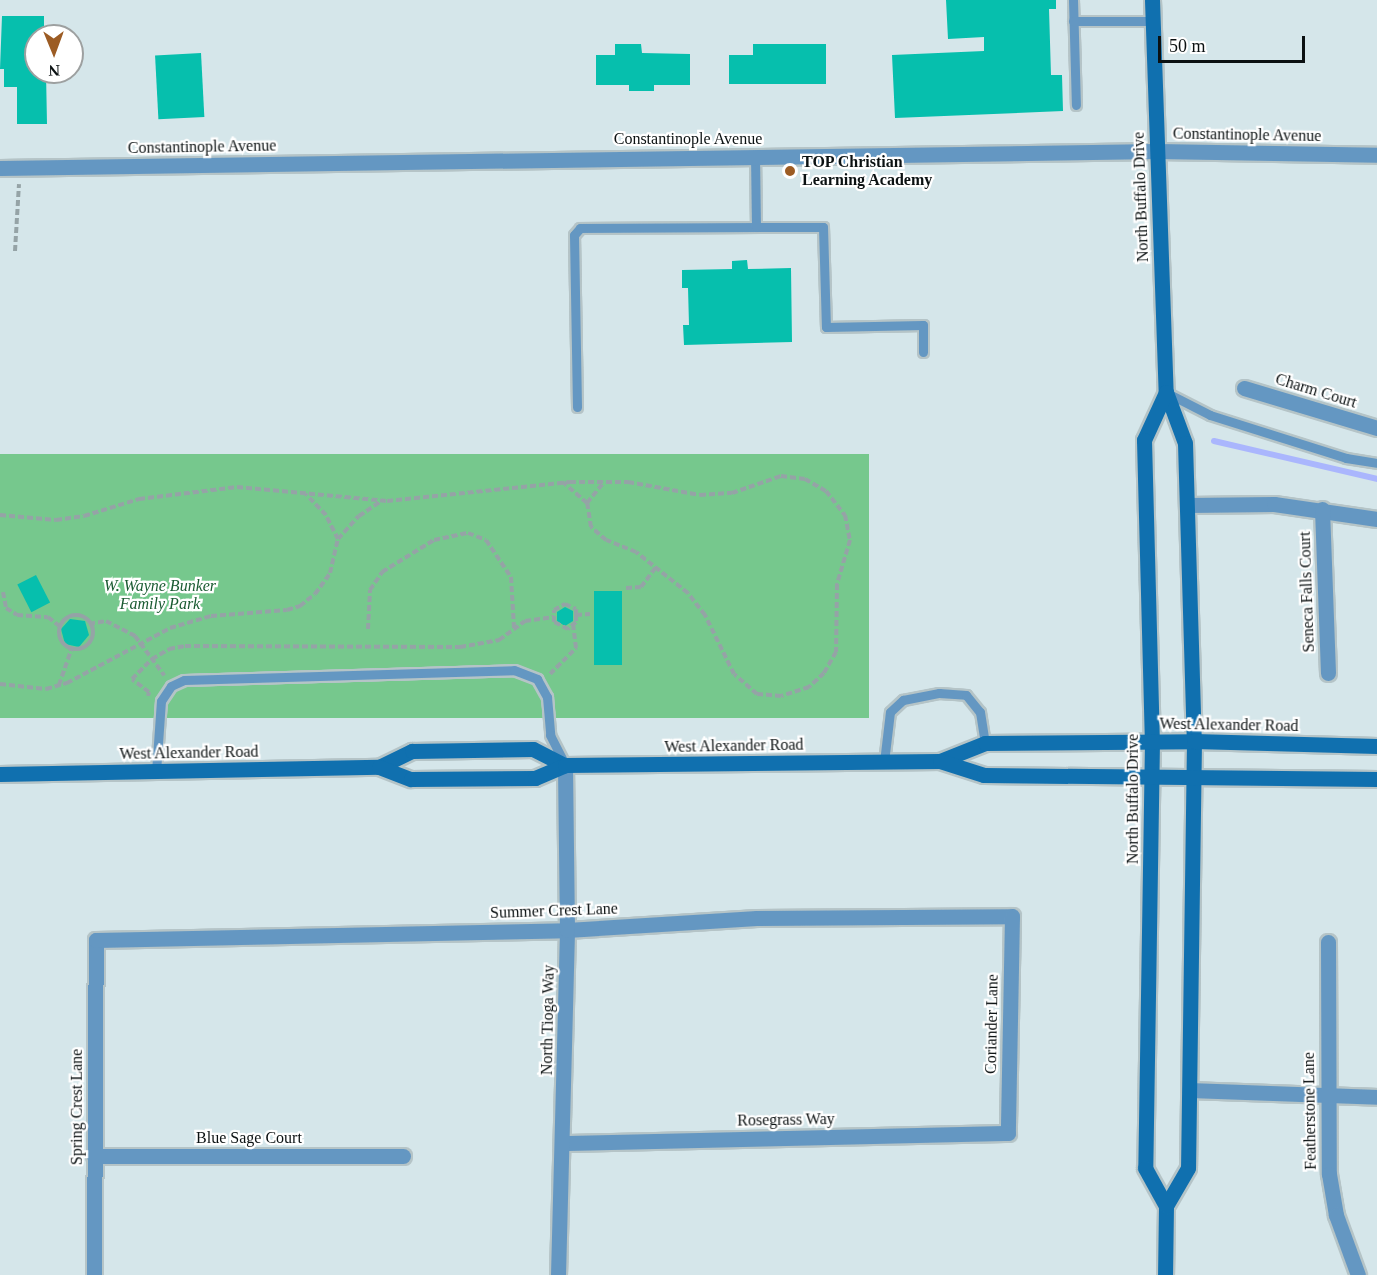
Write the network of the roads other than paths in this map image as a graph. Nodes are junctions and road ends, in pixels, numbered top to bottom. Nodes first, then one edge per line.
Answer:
1 (1073, 0) edge
2 (1152, 0) edge
3 (1073, 21) junction
4 (1153, 21) junction
5 (1076, 105) dead end
6 (1157, 151) junction
7 (1377, 155) edge
8 (755, 157) junction
9 (0, 168) edge
10 (756, 227) junction
11 (923, 352) dead end
12 (1244, 388) dead end
13 (1166, 392) junction
14 (577, 407) dead end
15 (1377, 428) edge
16 (1377, 463) edge
17 (1188, 505) junction
18 (1322, 510) junction
19 (1377, 519) edge
20 (1328, 673) dead end
21 (1152, 741) junction
22 (1194, 741) junction
23 (985, 743) junction
24 (1377, 746) edge
25 (940, 761) junction
26 (884, 762) junction
27 (565, 765) junction
28 (379, 767) junction
29 (156, 772) junction
30 (0, 774) edge
31 (1151, 775) junction
32 (1195, 775) junction
33 (1377, 779) edge
34 (1012, 916) joint
35 (567, 930) junction
36 (96, 940) joint
37 (1328, 942) dead end
38 (1190, 1090) junction
39 (1326, 1096) junction
40 (1377, 1097) edge
41 (1008, 1133) joint
42 (564, 1143) junction
43 (94, 1156) junction
44 (403, 1156) dead end
45 (1166, 1206) junction
46 (94, 1275) edge
47 (558, 1275) edge
48 (1165, 1275) edge
49 (1358, 1275) edge

1 - 3 lane
2 - 4 main road, North Buffalo Drive
3 - 4 lane
3 - 5 lane
4 - 6 main road, North Buffalo Drive
6 - 7 street, Constantinople Avenue
6 - 8 street, Constantinople Avenue
6 - 13 main road, North Buffalo Drive
8 - 9 street, Constantinople Avenue
8 - 10 lane
10 - 11 lane
10 - 14 lane
12 - 15 street, Charm Court
13 - 16 lane
13 - 17 main road, North Buffalo Drive
13 - 21 main road, North Buffalo Drive
17 - 18 street
17 - 22 main road, North Buffalo Drive
18 - 19 street
18 - 20 street, Seneca Falls Court
21 - 22 main road, West Alexander Road
21 - 23 main road, West Alexander Road
21 - 31 main road, North Buffalo Drive
22 - 24 main road, West Alexander Road
22 - 32 main road, North Buffalo Drive
23 - 25 main road, West Alexander Road
23 - 26 lane
25 - 26 main road, West Alexander Road
25 - 31 main road, West Alexander Road
26 - 27 main road, West Alexander Road
27 - 28 main road, West Alexander Road
27 - 28 main road, West Alexander Road
27 - 29 lane
27 - 35 street, North Tioga Way
28 - 29 main road, West Alexander Road
29 - 30 main road, West Alexander Road
31 - 32 main road, West Alexander Road
31 - 45 main road, North Buffalo Drive
32 - 33 main road, West Alexander Road
32 - 38 main road, North Buffalo Drive
34 - 35 street, Summer Crest Lane
34 - 41 street, Coriander Lane
35 - 36 street, Summer Crest Lane
35 - 42 street, North Tioga Way
36 - 43 street, Spring Crest Lane
37 - 39 street, Featherstone Lane
38 - 39 street
38 - 45 main road, North Buffalo Drive
39 - 40 street
39 - 49 street, Featherstone Lane
41 - 42 street, Rosegrass Way
42 - 47 street, North Tioga Way
43 - 44 street, Blue Sage Court
43 - 46 street, Spring Crest Lane
45 - 48 main road, North Buffalo Drive

